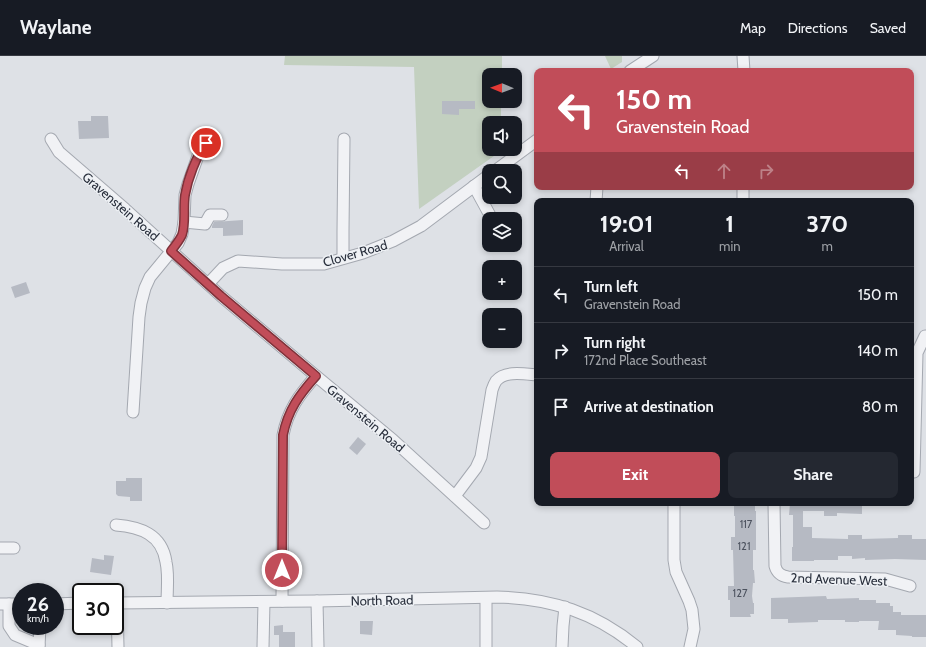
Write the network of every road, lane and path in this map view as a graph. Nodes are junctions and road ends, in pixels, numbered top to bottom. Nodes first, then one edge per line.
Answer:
1 (653, 56) edge
2 (743, 56) edge
3 (635, 68) edge
4 (744, 68) edge
5 (214, 136) dead end
6 (51, 139) dead end
7 (344, 140) dead end
8 (534, 142) edge
9 (504, 164) edge
10 (482, 181) edge
11 (474, 186) junction
12 (488, 212) edge
13 (222, 215) dead end
14 (184, 222) junction
15 (171, 251) junction
16 (344, 258) junction
17 (208, 284) junction
18 (925, 336) edge
19 (534, 375) edge
20 (316, 376) junction
21 (133, 412) dead end
22 (914, 442) edge
23 (914, 472) edge
24 (926, 472) edge
25 (455, 496) junction
26 (674, 506) edge
27 (774, 506) edge
28 (484, 523) dead end
29 (116, 525) dead end
30 (0, 548) edge
31 (14, 548) dead end
32 (910, 586) dead end
33 (486, 598) junction
34 (282, 601) junction
35 (317, 601) junction
36 (264, 602) junction
37 (124, 603) edge
38 (167, 603) junction
39 (4, 604) edge
40 (565, 607) junction
41 (40, 635) edge
42 (117, 635) edge
43 (39, 646) edge
44 (118, 647) edge
45 (263, 647) edge
46 (318, 647) edge
47 (486, 647) edge
48 (562, 647) edge
49 (637, 647) edge
50 (690, 647) edge

1 - 3 street
2 - 4 street
5 - 14 street
6 - 15 street, Gravenstein Road
7 - 16 street
8 - 9 street
10 - 11 street, Clover Road
11 - 12 street
11 - 16 street, Clover Road
13 - 14 street
14 - 15 street
15 - 17 street, Gravenstein Road
15 - 21 street
16 - 17 street, Clover Road
17 - 20 street, Gravenstein Road
18 - 22 street
19 - 25 street
20 - 25 street, Gravenstein Road
20 - 34 street
23 - 24 street
25 - 28 street, Gravenstein Road
26 - 50 street
27 - 32 street, 2nd Avenue West
29 - 38 street
30 - 31 street
33 - 35 street, North Road
33 - 40 street, North Road
33 - 47 street
34 - 35 street, North Road
34 - 36 street, North Road
35 - 46 street
36 - 38 street, North Road
36 - 45 street
37 - 38 street, North Road
39 - 43 street
40 - 48 street
40 - 49 street, North Road
41 - 43 street
42 - 44 street

